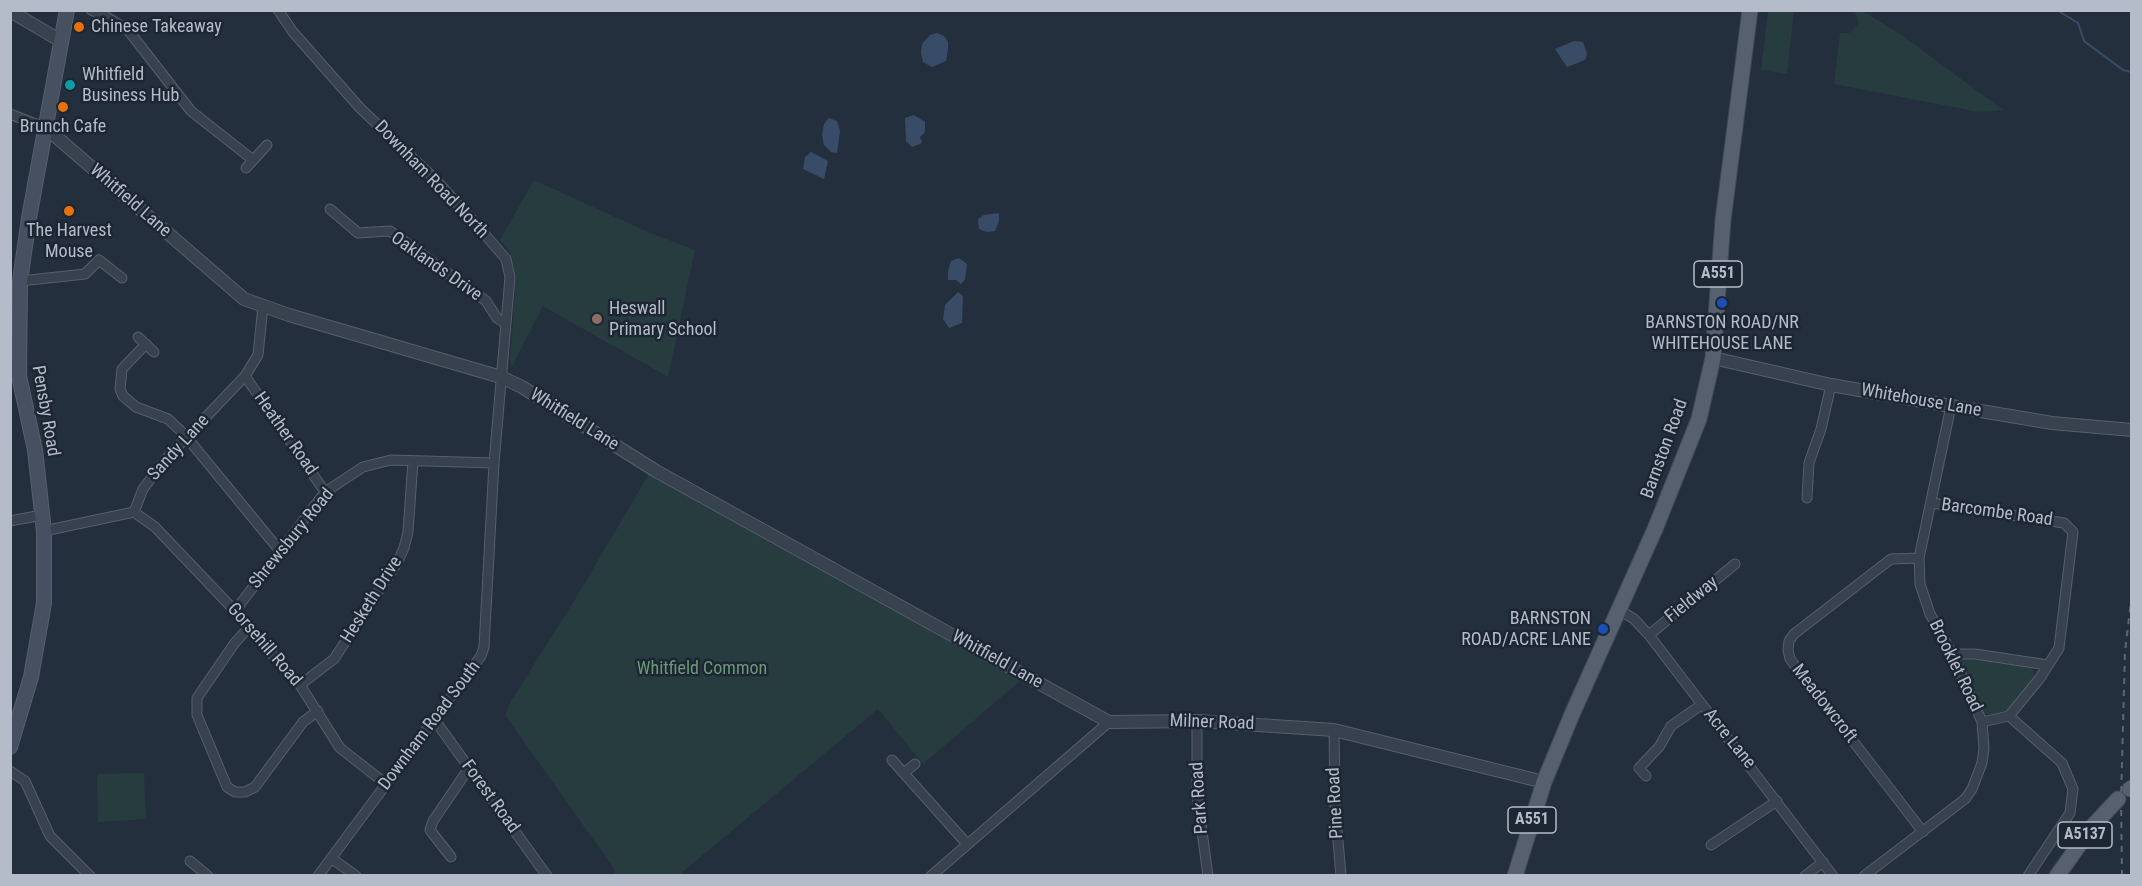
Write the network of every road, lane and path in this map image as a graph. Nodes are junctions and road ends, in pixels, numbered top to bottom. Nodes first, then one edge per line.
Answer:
1 (67, 10) edge
2 (91, 10) edge
3 (278, 10) edge
4 (1750, 10) edge
5 (10, 11) edge
6 (61, 41) junction
7 (10, 114) edge
8 (46, 128) junction
9 (267, 145) dead end
10 (330, 209) dead end
11 (17, 266) edge
12 (122, 278) dead end
13 (20, 281) junction
14 (263, 306) junction
15 (506, 324) junction
16 (138, 337) dead end
17 (146, 344) junction
18 (154, 352) dead end
19 (14, 355) edge
20 (1713, 358) junction
21 (245, 376) junction
22 (501, 377) junction
23 (15, 380) edge
24 (1831, 385) junction
25 (1951, 406) junction
26 (2132, 430) edge
27 (187, 439) junction
28 (413, 461) junction
29 (494, 464) junction
30 (326, 492) junction
31 (1807, 498) dead end
32 (1932, 503) junction
33 (134, 513) junction
34 (42, 515) junction
35 (10, 521) edge
36 (44, 531) junction
37 (280, 551) junction
38 (1919, 558) junction
39 (1735, 564) dead end
40 (1618, 609) junction
41 (235, 611) junction
42 (248, 628) junction
43 (1649, 635) junction
44 (1952, 654) junction
45 (2048, 665) junction
46 (300, 685) junction
47 (1701, 705) junction
48 (318, 711) junction
49 (2009, 716) junction
50 (434, 719) junction
51 (1197, 721) junction
52 (1109, 722) junction
53 (1982, 722) junction
54 (1334, 730) junction
55 (10, 747) edge
56 (892, 759) dead end
57 (915, 764) dead end
58 (469, 768) junction
59 (10, 771) edge
60 (905, 772) junction
61 (1646, 776) dead end
62 (1544, 782) junction
63 (386, 784) junction
64 (2126, 792) edge
65 (1778, 801) junction
66 (1923, 832) junction
67 (967, 844) junction
68 (1711, 845) dead end
69 (451, 857) dead end
70 (331, 858) junction
71 (190, 861) dead end
72 (1823, 862) junction
73 (90, 876) edge
74 (208, 876) edge
75 (318, 876) edge
76 (356, 876) edge
77 (547, 876) edge
78 (931, 876) edge
79 (1208, 876) edge
80 (1341, 876) edge
81 (1515, 876) edge
82 (1805, 876) edge
83 (1833, 876) edge
84 (1864, 876) edge
85 (2028, 876) edge
86 (2057, 876) edge

1 - 6 main road, Pensby Road
2 - 9 street
3 - 15 street, Downham Road North
4 - 20 main road, Barnston Road / A551
5 - 6 street
6 - 8 main road, Pensby Road
7 - 8 street
8 - 11 main road, Pensby Road
8 - 14 street, Whitfield Lane
10 - 15 street, Oaklands Drive
11 - 13 main road, Pensby Road
12 - 13 street
13 - 19 main road, Pensby Road
14 - 21 street, Sandy Lane
14 - 22 street, Whitfield Lane
15 - 22 street, Downham Road North
16 - 17 street
17 - 18 street
17 - 27 street
19 - 23 main road, Pensby Road
20 - 24 street, Whitehouse Lane
20 - 40 main road, Barnston Road / A551
21 - 27 street, Sandy Lane
21 - 30 street, Heather Road
22 - 29 street, Downham Road South
22 - 52 street, Whitfield Lane
23 - 34 main road, Pensby Road
24 - 25 street, Whitehouse Lane
24 - 31 street
25 - 26 street, Whitehouse Lane
25 - 32 street, Brooklet Road
27 - 33 street, Sandy Lane
27 - 37 street
28 - 29 street, Shrewsbury Road
28 - 30 street, Shrewsbury Road
28 - 46 street, Hesketh Drive
29 - 50 street, Downham Road South
30 - 37 street, Shrewsbury Road
32 - 38 street, Brooklet Road
32 - 45 street, Barcombe Road
33 - 36 street
33 - 41 street, Gorsehill Road
34 - 35 street
34 - 36 main road, Pensby Road
36 - 55 main road, Pensby Road
37 - 41 street, Shrewsbury Road
38 - 44 street, Brooklet Road
38 - 66 street, Meadowcroft
39 - 43 street, Fieldway
40 - 43 street, Acre Lane
40 - 62 main road, Barnston Road / A551
41 - 42 street, Gorsehill Road
42 - 46 street, Gorsehill Road
42 - 48 street
43 - 47 street, Acre Lane
44 - 45 street
44 - 53 street, Brooklet Road
45 - 49 street, Barcombe Road
46 - 48 street, Gorsehill Road
47 - 61 street
47 - 65 street, Acre Lane
48 - 63 street, Gorsehill Road
49 - 53 street
49 - 85 street
50 - 58 street, Forest Road
50 - 63 street, Downham Road South
51 - 52 street, Milner Road
51 - 54 street, Milner Road
51 - 79 street, Park Road
52 - 67 street
53 - 66 street, Brooklet Road
54 - 62 street, Milner Road
54 - 80 street, Pine Road
56 - 60 street
57 - 60 street
58 - 69 street
58 - 77 street, Forest Road
59 - 73 street
60 - 67 street
62 - 81 main road, Barnston Road / A551
63 - 70 street, Downham Road South
64 - 86 main road, A5137
65 - 68 street
65 - 72 street, Acre Lane
66 - 84 street, Brooklet Road
67 - 78 street
70 - 75 street, Downham Road South
70 - 76 street
71 - 74 street
72 - 82 street
72 - 83 street, Acre Lane

